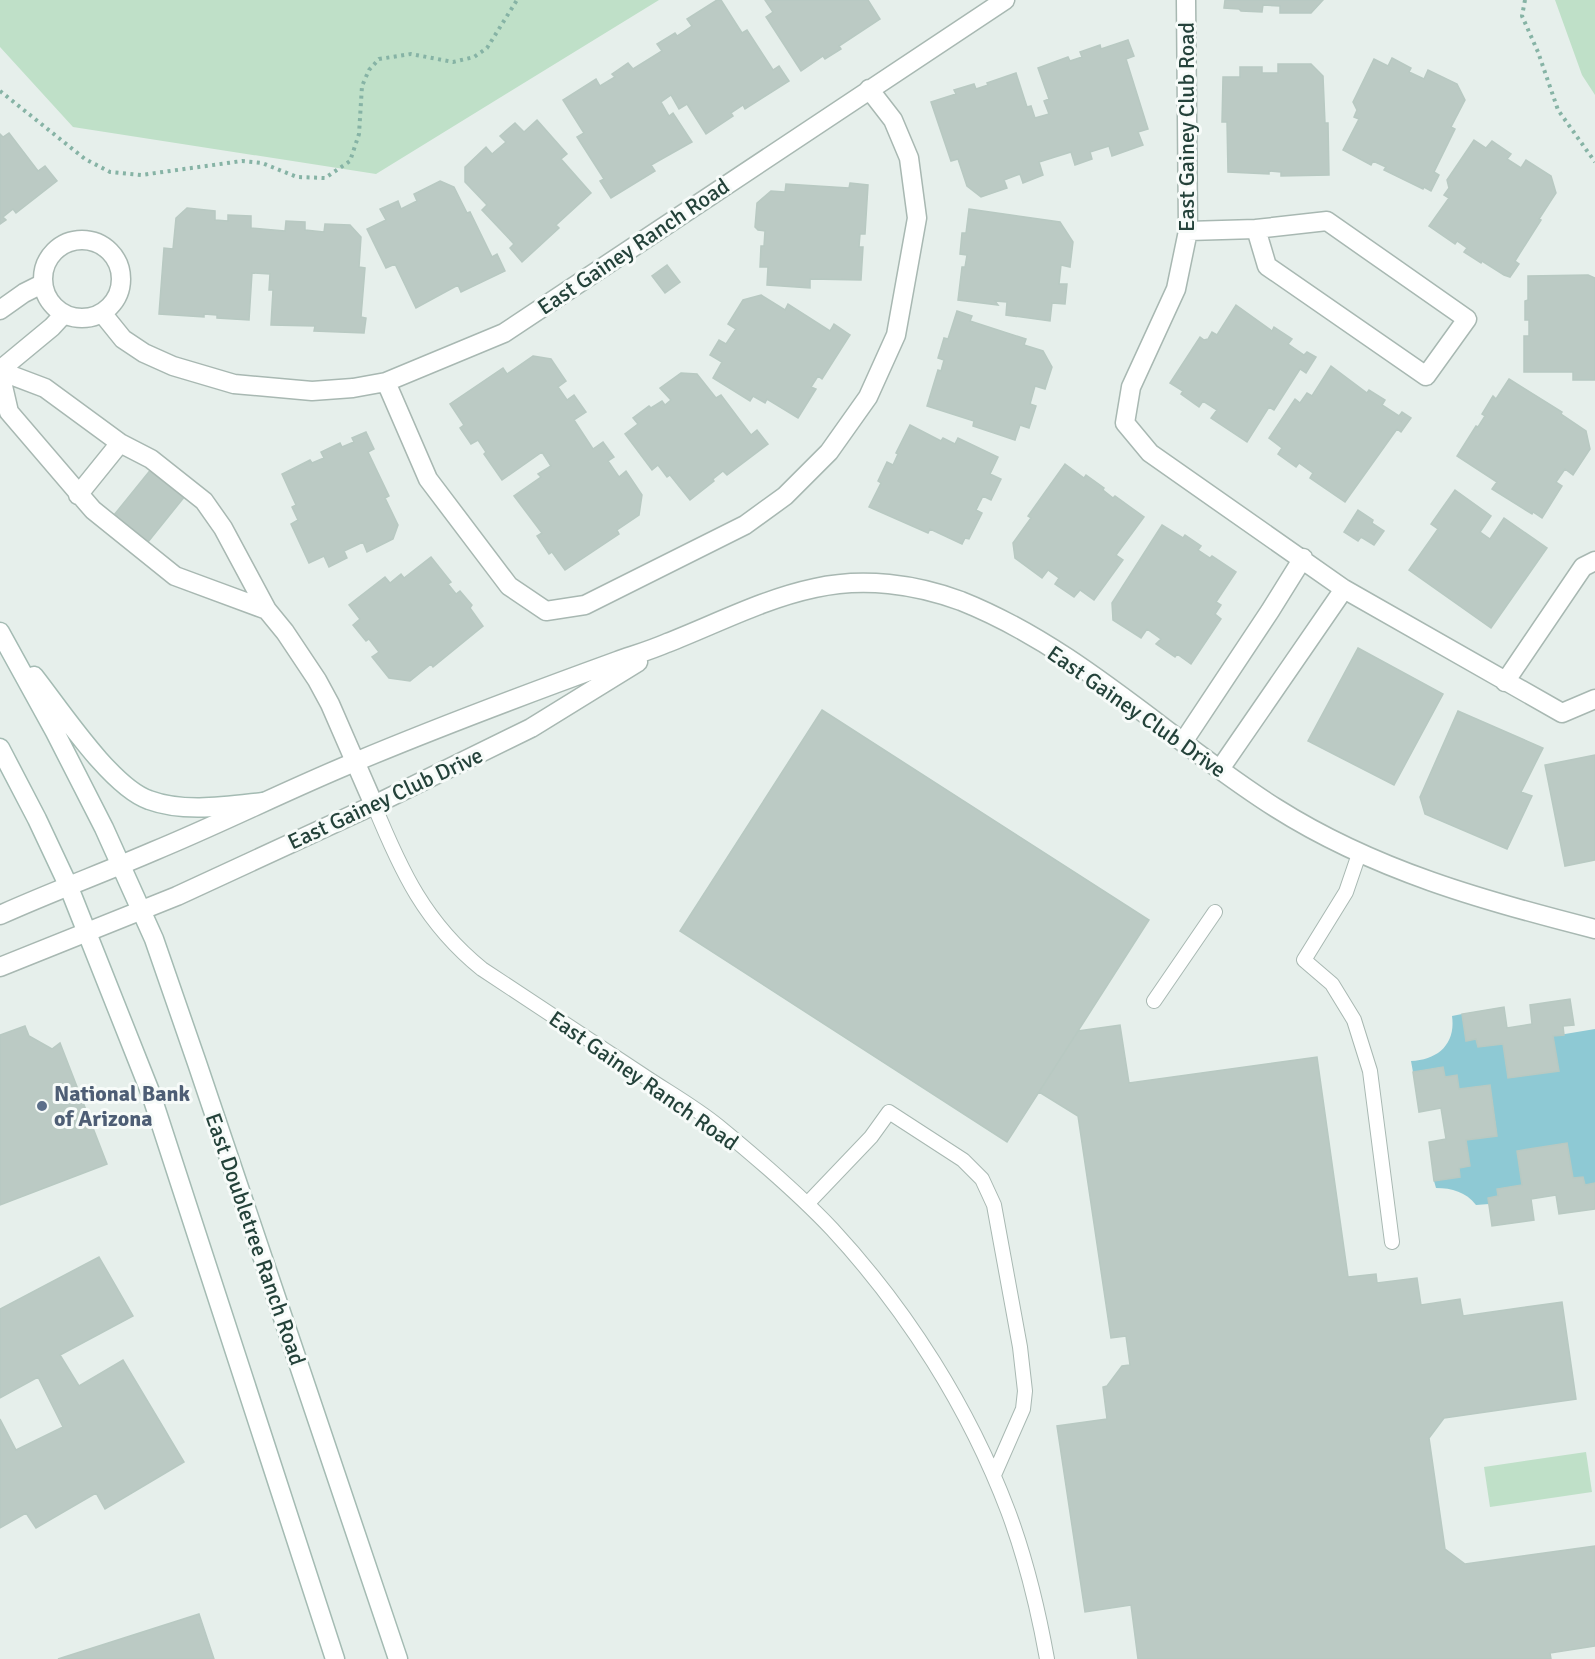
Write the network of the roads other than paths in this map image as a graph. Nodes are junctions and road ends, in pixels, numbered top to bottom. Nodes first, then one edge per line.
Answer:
1 (1005, 0) edge
2 (1186, 0) edge
3 (869, 89) junction
4 (1256, 229) junction
5 (1188, 231) junction
6 (42, 284) junction
7 (0, 310) edge
8 (102, 313) junction
9 (64, 314) junction
10 (0, 371) edge
11 (386, 382) junction
12 (120, 443) junction
13 (78, 495) junction
14 (1303, 558) junction
15 (1595, 561) edge
16 (1344, 589) junction
17 (267, 610) junction
18 (0, 632) edge
19 (670, 642) junction
20 (1505, 682) junction
21 (1595, 699) edge
22 (1183, 742) junction
23 (0, 748) edge
24 (355, 761) junction
25 (1220, 769) junction
26 (263, 802) junction
27 (374, 805) junction
28 (1359, 854) junction
29 (121, 865) junction
30 (68, 885) junction
31 (142, 911) junction
32 (1215, 912) dead end
33 (0, 915) edge
34 (1595, 929) edge
35 (88, 932) junction
36 (0, 967) edge
37 (1154, 1001) dead end
38 (807, 1204) junction
39 (1392, 1242) dead end
40 (994, 1475) junction
41 (335, 1659) edge
42 (398, 1659) edge
43 (1047, 1659) edge

1 - 3 street, East Gainey Ranch Road
2 - 5 street, East Gainey Club Road
3 - 11 street, East Gainey Ranch Road
3 - 11 street
4 - 4 street
4 - 5 street
5 - 14 street, East Gainey Club Road
6 - 7 street
6 - 8 street
6 - 9 street
8 - 9 street
8 - 11 street, East Gainey Ranch Road
9 - 10 street
10 - 12 street, East Gainey Ranch Road
10 - 13 street
12 - 13 street
12 - 17 street, East Gainey Ranch Road
13 - 17 street
14 - 16 street
14 - 22 street
15 - 20 street
16 - 20 street
16 - 25 street
17 - 24 street, East Gainey Ranch Road
18 - 26 street
18 - 29 street, East Doubletree Ranch Road
19 - 22 street, East Gainey Club Drive
19 - 24 street, East Gainey Club Drive
19 - 27 street, East Gainey Club Drive
20 - 21 street
22 - 25 street, East Gainey Club Drive
23 - 30 street
24 - 26 street, East Gainey Club Drive
24 - 27 street, East Gainey Ranch Road
25 - 28 street, East Gainey Club Drive
26 - 29 street, East Gainey Club Drive
27 - 31 street, East Gainey Club Drive
27 - 38 lane, East Gainey Ranch Road
28 - 34 street, East Gainey Club Drive
28 - 39 lane
29 - 30 street, East Gainey Club Drive
29 - 31 street, East Doubletree Ranch Road
30 - 33 street, East Gainey Club Drive
30 - 35 street
31 - 35 street, East Gainey Club Drive
31 - 42 street, East Doubletree Ranch Road
32 - 37 lane
35 - 36 street, East Gainey Club Drive
35 - 41 street
38 - 40 lane, East Gainey Ranch Road
38 - 40 lane
40 - 43 lane, East Gainey Ranch Road

